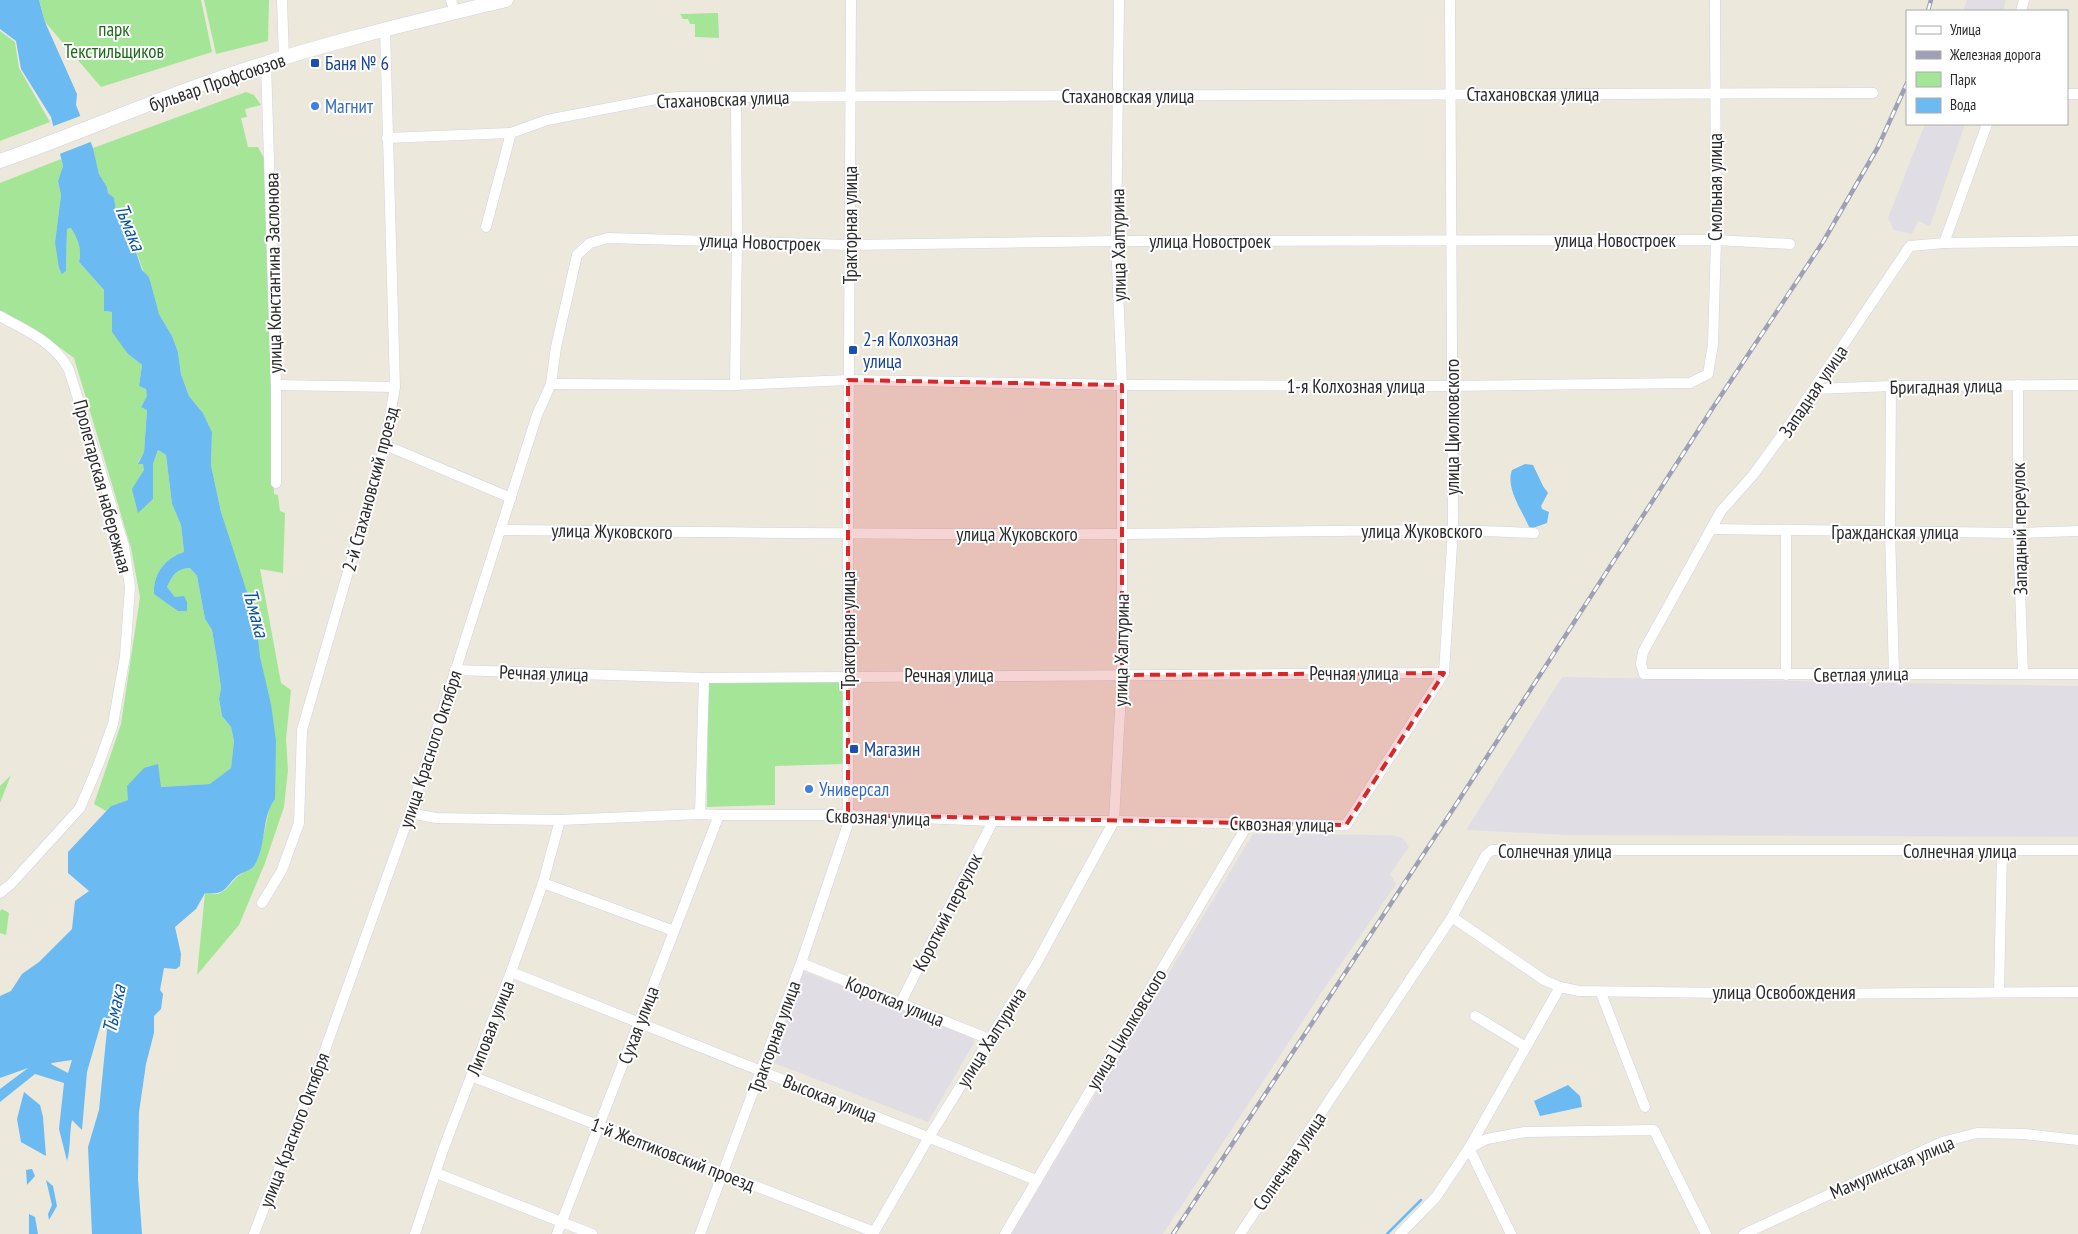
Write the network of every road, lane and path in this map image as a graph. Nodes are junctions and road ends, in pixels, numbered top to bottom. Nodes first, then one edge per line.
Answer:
1 (282, 0) edge
2 (506, 0) edge
3 (851, 0) edge
4 (1119, 0) edge
5 (1450, 0) edge
6 (1716, 0) edge
7 (453, 6) edge
8 (385, 29) junction
9 (284, 58) junction
10 (266, 63) junction
11 (1873, 93) dead end
12 (1450, 94) junction
13 (1714, 94) junction
14 (850, 96) junction
15 (736, 97) junction
16 (1119, 97) junction
17 (1987, 125) edge
18 (511, 133) junction
19 (387, 138) junction
20 (0, 161) edge
21 (486, 228) dead end
22 (737, 240) junction
23 (1716, 240) junction
24 (1452, 241) junction
25 (2078, 241) edge
26 (1116, 242) junction
27 (1944, 243) junction
28 (850, 244) junction
29 (1790, 244) dead end
30 (577, 255) joint
31 (0, 316) edge
32 (1708, 374) joint
33 (848, 380) junction
34 (551, 384) junction
35 (276, 385) junction
36 (735, 385) junction
37 (1122, 385) junction
38 (2018, 385) junction
39 (2078, 385) edge
40 (1452, 386) junction
41 (1891, 386) junction
42 (395, 387) junction
43 (1815, 389) junction
44 (385, 445) junction
45 (276, 483) dead end
46 (510, 498) junction
47 (1452, 529) junction
48 (1712, 529) junction
49 (500, 530) junction
50 (1786, 531) junction
51 (1890, 531) junction
52 (2078, 531) edge
53 (1534, 533) dead end
54 (2018, 533) junction
55 (848, 534) junction
56 (1122, 534) junction
57 (455, 670) junction
58 (1444, 673) junction
59 (1894, 673) junction
60 (1644, 674) joint
61 (2023, 674) junction
62 (2078, 674) edge
63 (1122, 675) junction
64 (1786, 675) junction
65 (849, 676) junction
66 (704, 678) junction
67 (410, 813) junction
68 (700, 814) junction
69 (719, 815) junction
70 (848, 815) junction
71 (560, 820) junction
72 (993, 821) junction
73 (1114, 821) junction
74 (1248, 824) junction
75 (1346, 826) joint
76 (2078, 850) edge
77 (2002, 851) junction
78 (543, 883) junction
79 (0, 893) edge
80 (262, 903) dead end
81 (1452, 917) junction
82 (674, 931) junction
83 (801, 964) junction
84 (511, 972) junction
85 (1560, 988) junction
86 (1999, 992) junction
87 (2078, 992) edge
88 (1601, 993) junction
89 (900, 1004) junction
90 (1475, 1016) dead end
91 (639, 1022) junction
92 (989, 1039) junction
93 (1526, 1047) junction
94 (762, 1071) junction
95 (471, 1076) junction
96 (1645, 1107) dead end
97 (599, 1126) junction
98 (929, 1137) junction
99 (2078, 1140) edge
100 (1469, 1148) junction
101 (436, 1173) junction
102 (721, 1173) junction
103 (1036, 1180) junction
104 (561, 1222) junction
105 (873, 1233) edge
106 (254, 1234) edge
107 (415, 1234) edge
108 (557, 1234) edge
109 (592, 1234) edge
110 (700, 1234) edge
111 (1005, 1234) edge
112 (1240, 1234) edge
113 (1400, 1234) edge
114 (1511, 1234) edge
115 (1706, 1234) edge
116 (1744, 1234) edge

1 - 9 street
2 - 7 main road, бульвар Профсоюзов
3 - 14 street, Тракторная улица
4 - 16 street, улица Халтурина
5 - 12 street, улица Циолковского
6 - 13 street, Смольная улица
7 - 8 main road, бульвар Профсоюзов
8 - 9 main road, бульвар Профсоюзов
8 - 19 street, 2-й Стахановский проезд
9 - 10 main road, бульвар Профсоюзов
10 - 20 main road, бульвар Профсоюзов
10 - 35 street, улица Константина Заслонова
11 - 13 street, Стахановская улица
12 - 13 street, Стахановская улица
12 - 16 street, Стахановская улица
12 - 24 street, улица Циолковского
13 - 23 street, Смольная улица
14 - 15 street, Стахановская улица
14 - 16 street, Стахановская улица
14 - 28 street, Тракторная улица
15 - 18 street, Стахановская улица
15 - 22 street
16 - 26 street, улица Халтурина
17 - 27 street
18 - 19 street, Стахановская улица
18 - 21 street
19 - 42 street, 2-й Стахановский проезд
22 - 28 street, улица Новостроек
22 - 30 street, улица Новостроек
22 - 36 street
23 - 24 street, улица Новостроек
23 - 29 street, улица Новостроек
23 - 32 street, Смольная улица
24 - 26 street, улица Новостроек
24 - 40 street, улица Циолковского
25 - 27 street
26 - 28 street, улица Новостроек
26 - 37 street, улица Халтурина
27 - 43 street, Западная улица
28 - 33 street, Тракторная улица
30 - 34 street, улица Красного Октября
31 - 79 street, Пролетарская набережная
32 - 40 street, 1-я Колхозная улица
33 - 36 street
33 - 37 street
33 - 55 street, Тракторная улица
34 - 36 street
34 - 46 street, улица Красного Октября
35 - 42 street
35 - 45 street, улица Константина Заслонова
37 - 40 street, 1-я Колхозная улица
37 - 56 street, улица Халтурина
38 - 39 street, Бригадная улица
38 - 41 street, Бригадная улица
38 - 54 street, Западный переулок
40 - 47 street, улица Циолковского
41 - 43 street, Бригадная улица
41 - 51 street
42 - 44 street, 2-й Стахановский проезд
43 - 48 street, Западная улица
44 - 46 street
44 - 80 street, 2-й Стахановский проезд
46 - 49 street, улица Красного Октября
47 - 53 street, улица Жуковского
47 - 56 street, улица Жуковского
47 - 58 street, улица Циолковского
48 - 50 street, Гражданская улица
48 - 60 street, Западная улица
49 - 55 street, улица Жуковского
49 - 57 street, улица Красного Октября
50 - 51 street, Гражданская улица
50 - 64 street
51 - 54 street, Гражданская улица
51 - 59 street
52 - 54 street, Гражданская улица
54 - 61 street, Западный переулок
55 - 56 street, улица Жуковского
55 - 65 street, Тракторная улица
56 - 63 street, улица Халтурина
57 - 66 street, Речная улица
57 - 67 street, улица Красного Октября
58 - 63 street, Речная улица
58 - 75 street, улица Циолковского
59 - 61 street, Светлая улица
59 - 64 street, Светлая улица
60 - 64 street, Светлая улица
61 - 62 street, Светлая улица
63 - 65 street, Речная улица
63 - 73 street, улица Халтурина
65 - 66 street, Речная улица
65 - 70 street, Тракторная улица
66 - 68 street
67 - 71 street, Сквозная улица
67 - 106 street, улица Красного Октября
68 - 69 street, Сквозная улица
68 - 71 street, Сквозная улица
69 - 70 street, Сквозная улица
69 - 82 street, Сухая улица
70 - 72 street, Сквозная улица
70 - 83 street, Тракторная улица
71 - 78 street, Липовая улица
72 - 73 street, Сквозная улица
72 - 89 street, Короткий переулок
73 - 74 street, Сквозная улица
73 - 92 street, улица Халтурина
74 - 75 street, Сквозная улица
74 - 103 street, улица Циолковского
76 - 77 street, Солнечная улица
77 - 81 street, Солнечная улица
77 - 86 street
78 - 82 street
78 - 84 street, Липовая улица
81 - 85 street
81 - 112 street, Солнечная улица
82 - 91 street, Сухая улица
83 - 89 street, Короткая улица
83 - 94 street, Тракторная улица
84 - 91 street, Высокая улица
84 - 95 street, Липовая улица
85 - 88 street, улица Освобождения
85 - 93 street
86 - 87 street, улица Освобождения
86 - 88 street, улица Освобождения
88 - 96 street
89 - 92 street, Короткая улица
90 - 93 street
91 - 94 street, Высокая улица
91 - 97 street, Сухая улица
92 - 98 street, улица Халтурина
93 - 100 street
94 - 98 street, Высокая улица
94 - 102 street, Тракторная улица
95 - 97 street, 1-й Желтиковский проезд
95 - 101 street, Липовая улица
97 - 102 street, 1-й Желтиковский проезд
97 - 104 street, Сухая улица
98 - 103 street, Высокая улица
98 - 105 street, улица Халтурина
99 - 116 street, Мамулинская улица
100 - 113 street
100 - 114 street
100 - 115 street
101 - 104 street
101 - 107 street, Липовая улица
102 - 105 street, 1-й Желтиковский проезд
102 - 110 street, Тракторная улица
103 - 111 street, улица Циолковского
104 - 108 street, Сухая улица
104 - 109 street

